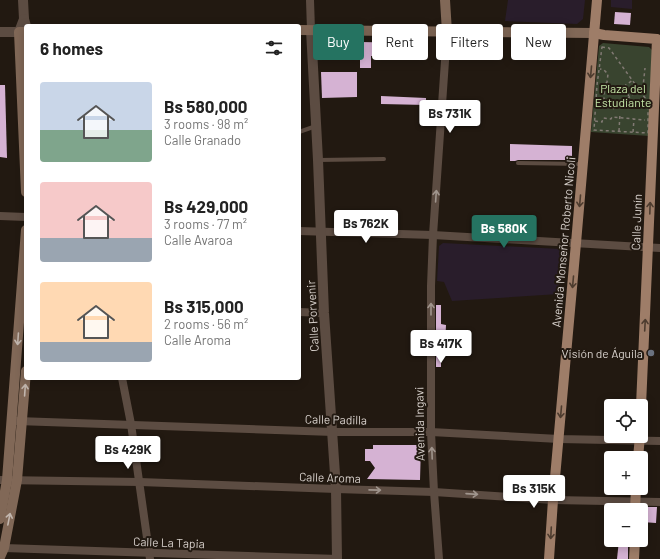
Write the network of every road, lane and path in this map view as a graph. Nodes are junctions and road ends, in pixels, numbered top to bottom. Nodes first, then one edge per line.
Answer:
1 (23, 0) edge
2 (310, 0) edge
3 (445, 0) edge
4 (597, 0) edge
5 (446, 24) edge
6 (24, 27) edge
7 (301, 30) edge
8 (311, 30) junction
9 (0, 32) edge
10 (436, 32) edge
11 (503, 32) edge
12 (594, 33) junction
13 (658, 39) edge
14 (609, 48) dead end
15 (445, 60) edge
16 (645, 68) dead end
17 (599, 69) dead end
18 (633, 80) junction
19 (640, 90) junction
20 (630, 97) junction
21 (596, 101) dead end
22 (648, 102) dead end
23 (613, 109) dead end
24 (620, 113) dead end
25 (620, 117) junction
26 (634, 119) junction
27 (649, 120) dead end
28 (316, 126) junction
29 (301, 131) edge
30 (619, 131) junction
31 (633, 132) junction
32 (648, 133) dead end
33 (384, 159) dead end
34 (318, 160) junction
35 (518, 163) dead end
36 (583, 164) junction
37 (0, 216) edge
38 (24, 217) edge
39 (301, 231) edge
40 (321, 232) junction
41 (433, 235) junction
42 (576, 243) junction
43 (648, 247) junction
44 (660, 248) edge
45 (24, 272) edge
46 (301, 312) edge
47 (324, 313) junction
48 (24, 380) edge
49 (122, 380) edge
50 (641, 399) edge
51 (17, 421) junction
52 (131, 424) junction
53 (333, 432) junction
54 (431, 432) junction
55 (559, 439) junction
56 (604, 439) edge
57 (648, 440) edge
58 (660, 441) edge
59 (8, 480) edge
60 (140, 482) junction
61 (336, 489) junction
62 (434, 492) junction
63 (553, 500) junction
64 (660, 502) edge
65 (604, 504) edge
66 (648, 504) edge
67 (0, 519) edge
68 (635, 547) edge
69 (1, 551) edge
70 (150, 556) edge
71 (337, 559) edge
72 (439, 559) edge
73 (549, 559) edge
74 (634, 559) edge

1 - 6 street
2 - 8 street, Calle Porvenir
3 - 5 main road, Avenida Ingavi
4 - 12 main road, Avenida Monseñor Roberto Nicoli
6 - 9 street
7 - 8 main road
8 - 10 main road
8 - 28 street, Calle Porvenir
11 - 12 main road
12 - 13 main road
12 -> 36 main road, Avenida Monseñor Roberto Nicoli
43 -> 13 main road, Calle Junín
14 - 18 path
41 -> 15 street, Avenida Ingavi
16 - 19 path
17 - 21 path
18 - 19 path
18 - 20 path
19 - 20 path
19 - 22 path
20 - 23 path
24 - 25 path
25 - 26 path
25 - 30 path
25 - 30 path
26 - 27 path
26 - 31 path
28 - 29 lane
28 - 34 street, Calle Porvenir
30 - 31 path
31 - 32 path
33 - 34 lane
34 - 40 street, Calle Porvenir
35 - 36 lane
36 -> 42 main road, Avenida Monseñor Roberto Nicoli
37 - 38 street
39 - 40 street
40 - 41 street
40 - 47 street, Calle Porvenir
41 - 42 street
54 -> 41 street, Avenida Ingavi
42 - 43 street
42 -> 55 main road, Avenida Monseñor Roberto Nicoli
43 - 44 street
50 -> 43 main road, Calle Junín
45 -> 51 main road
46 - 47 street
47 - 53 street, Calle Porvenir
51 -> 48 main road
49 - 52 street
51 - 52 street, Calle Padilla
51 - 59 main road
52 - 53 street, Calle Padilla
52 - 60 street
53 - 54 street, Calle Padilla
53 - 61 street, Calle Porvenir
54 - 55 street, Calle Padilla
62 -> 54 street, Avenida Ingavi
55 - 56 street, Calle Padilla
55 - 63 main road, Avenida Monseñor Roberto Nicoli
57 - 58 street, Calle Padilla
59 - 60 street, Calle Aroma
59 - 67 main road
69 -> 59 main road
60 - 61 street, Calle Aroma
60 - 70 street
61 -> 62 street, Calle Aroma
61 - 71 street, Calle Porvenir
62 -> 63 street, Calle Aroma
62 - 72 street, Avenida Ingavi
63 - 65 street, Calle Aroma
63 -> 73 main road, Avenida Monseñor Roberto Nicoli
64 - 66 street, Calle Aroma
68 - 74 main road
69 - 70 street, Calle La Tapia
70 - 71 street, Calle La Tapia

